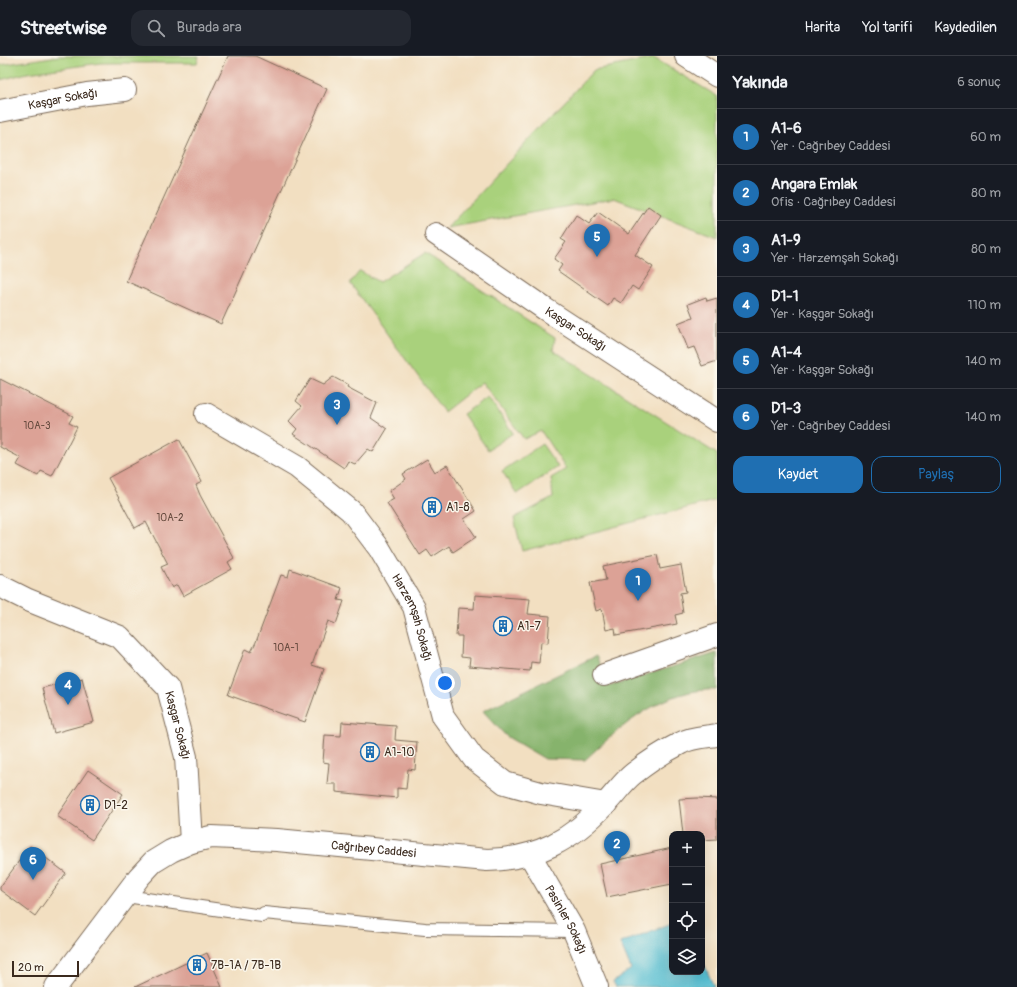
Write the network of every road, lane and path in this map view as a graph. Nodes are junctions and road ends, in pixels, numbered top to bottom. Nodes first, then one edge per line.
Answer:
1 (686, 56) edge
2 (717, 76) edge
3 (125, 90) dead end
4 (0, 111) edge
5 (436, 234) dead end
6 (206, 414) dead end
7 (717, 421) edge
8 (0, 586) edge
9 (717, 635) edge
10 (604, 675) dead end
11 (717, 735) edge
12 (606, 804) junction
13 (191, 842) junction
14 (530, 855) junction
15 (126, 896) junction
16 (574, 931) junction
17 (56, 987) edge
18 (597, 987) edge

1 - 2 street
3 - 4 street, Kaşgar Sokağı
5 - 7 street, Kaşgar Sokağı
6 - 12 street, Harzemşah Sokağı
8 - 13 street, Kaşgar Sokağı
9 - 10 street
11 - 12 street, Cağrıbey Caddesi
12 - 14 street, Cağrıbey Caddesi
13 - 14 street, Cağrıbey Caddesi
13 - 15 street, Cağrıbey Caddesi
14 - 16 street, Pasinler Sokağı
15 - 16 lane
15 - 17 street, Cağrıbey Caddesi
16 - 18 street, Pasinler Sokağı

